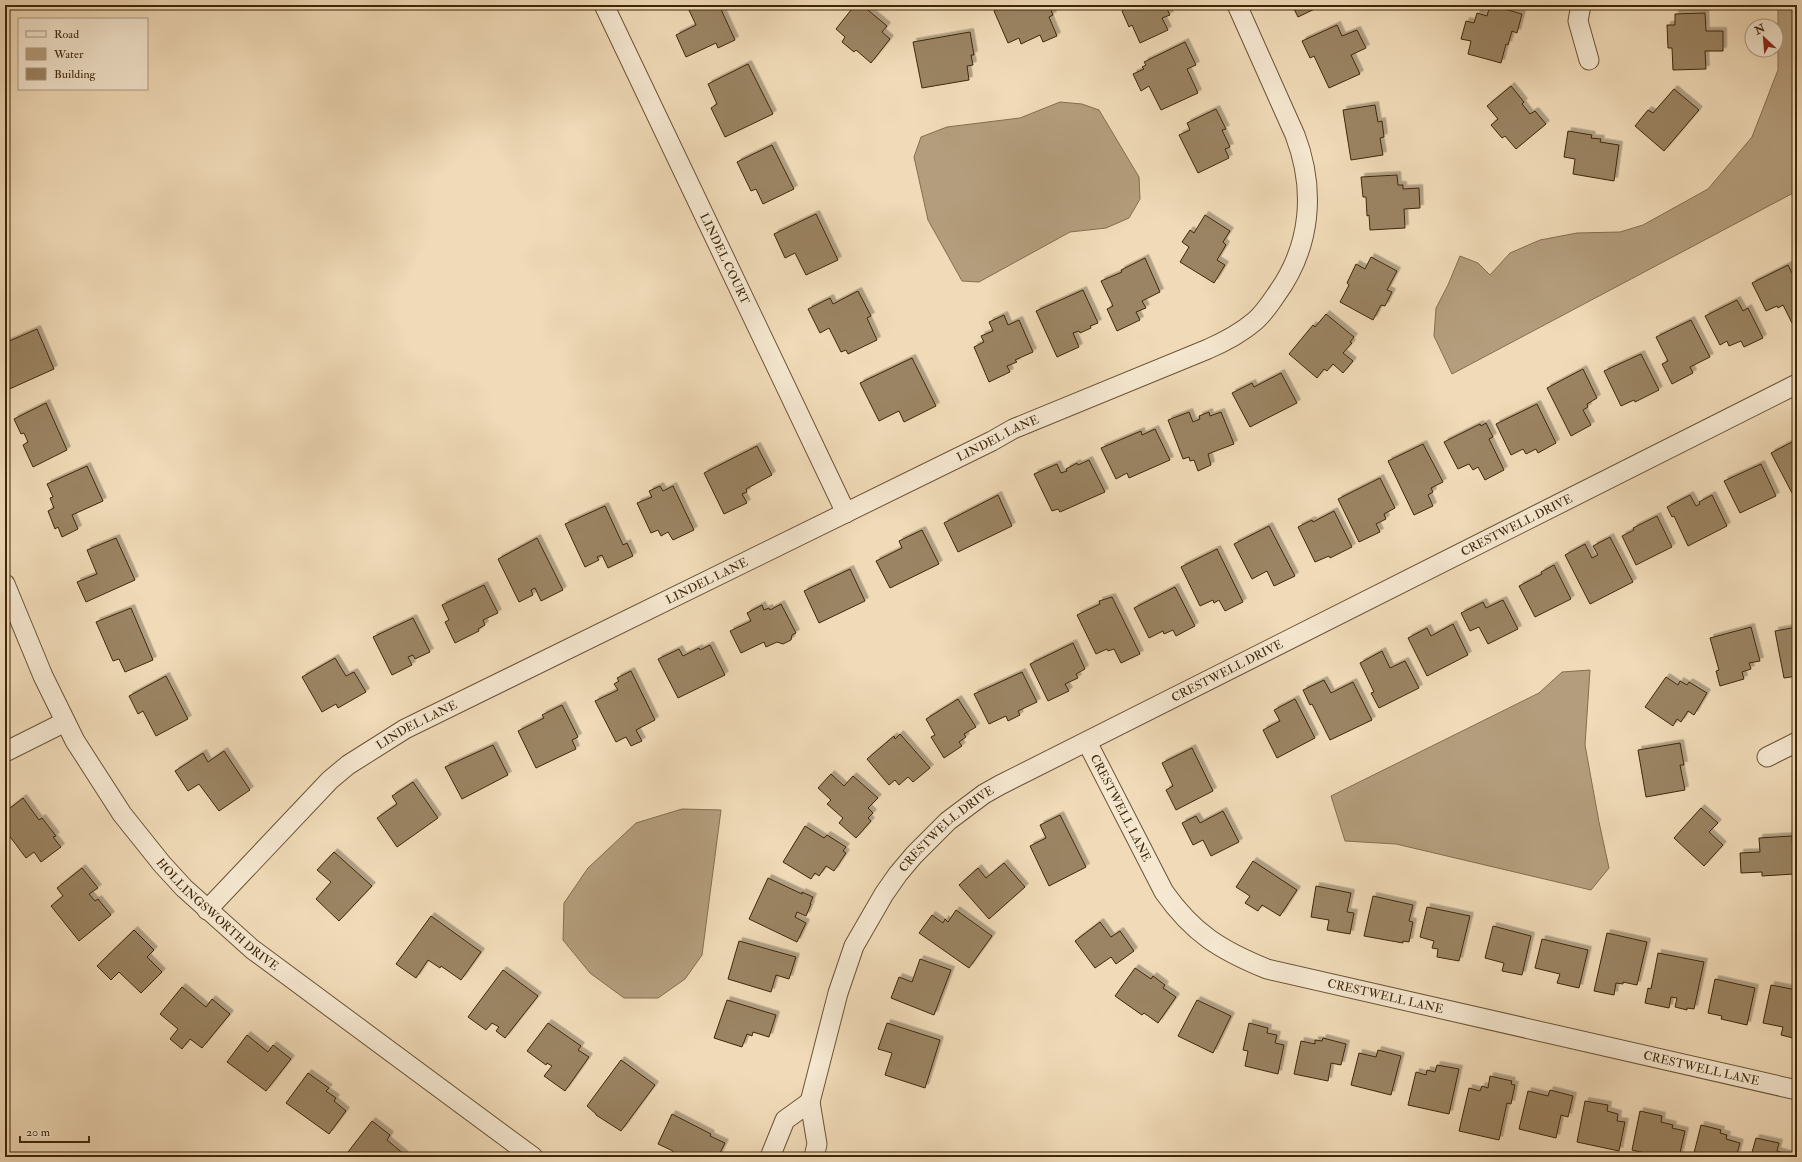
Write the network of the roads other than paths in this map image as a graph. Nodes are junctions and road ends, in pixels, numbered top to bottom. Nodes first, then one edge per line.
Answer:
1 (604, 5) edge
2 (1237, 5) edge
3 (1581, 5) edge
4 (1590, 60) dead end
5 (1797, 384) edge
6 (846, 513) junction
7 (5, 584) edge
8 (65, 722) junction
9 (1087, 742) junction
10 (1797, 742) edge
11 (5, 752) edge
12 (1767, 758) dead end
13 (207, 910) junction
14 (1797, 1090) edge
15 (810, 1102) junction
16 (533, 1157) edge
17 (770, 1157) edge
18 (814, 1157) edge

1 - 6 street, LINDEL COURT
2 - 6 street, LINDEL LANE
3 - 4 street
5 - 9 street, CRESTWELL DRIVE
6 - 13 street, LINDEL LANE
7 - 8 street, HOLLINGSWORTH DRIVE
8 - 11 street
8 - 13 street, HOLLINGSWORTH DRIVE
9 - 14 street, CRESTWELL LANE
9 - 15 street, CRESTWELL DRIVE
10 - 12 street
13 - 16 street, HOLLINGSWORTH DRIVE
15 - 17 street
15 - 18 street, CRESTWELL DRIVE

